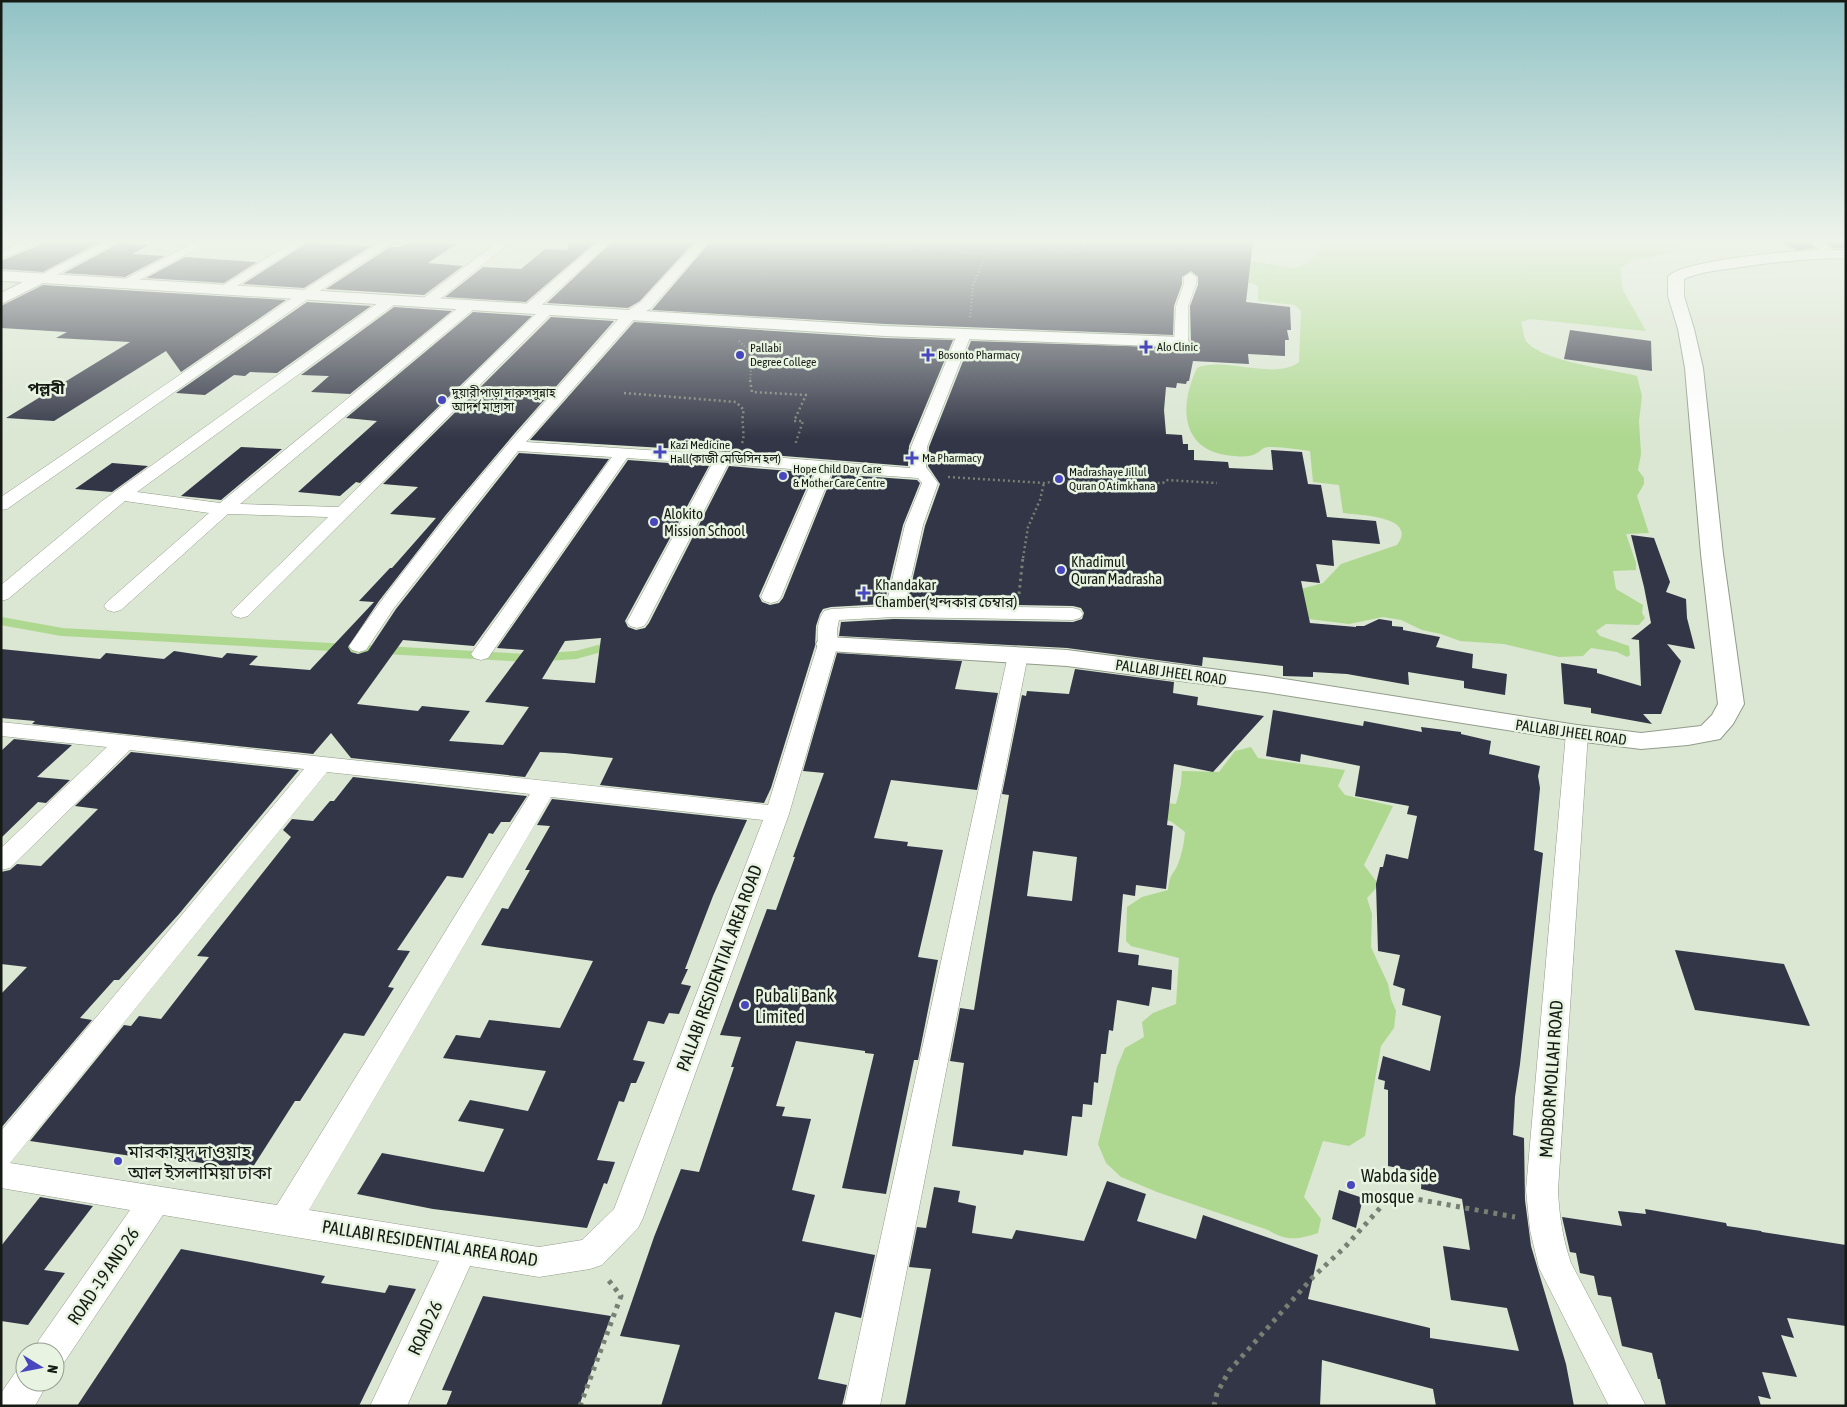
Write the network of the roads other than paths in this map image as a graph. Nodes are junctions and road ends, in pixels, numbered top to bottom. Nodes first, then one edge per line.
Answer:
1 (288, 307) edge
2 (382, 307) edge
3 (467, 307) edge
4 (478, 307) edge
5 (532, 307) edge
6 (643, 307) edge
7 (1182, 307) edge
8 (1679, 307) edge
9 (528, 310) junction
10 (547, 311) junction
11 (629, 316) junction
12 (967, 335) junction
13 (1181, 342) joint
14 (514, 446) junction
15 (623, 453) junction
16 (728, 459) junction
17 (826, 466) junction
18 (924, 474) junction
19 (122, 495) junction
20 (1, 505) edge
21 (224, 509) junction
22 (342, 512) junction
23 (1, 595) edge
24 (771, 597) dead end
25 (114, 606) dead end
26 (894, 611) junction
27 (241, 612) dead end
28 (1073, 614) dead end
29 (637, 622) dead end
30 (828, 644) junction
31 (358, 646) dead end
32 (481, 654) dead end
33 (1018, 655) junction
34 (1, 729) edge
35 (1577, 733) junction
36 (124, 743) junction
37 (321, 764) junction
38 (545, 788) junction
39 (777, 814) junction
40 (1, 862) edge
41 (1, 1153) edge
42 (1, 1175) edge
43 (155, 1200) junction
44 (285, 1221) junction
45 (461, 1250) junction
46 (58, 1342) edge
47 (23, 1392) edge
48 (14, 1406) edge
49 (388, 1406) edge
50 (862, 1406) edge
51 (1628, 1406) edge

1 - 20 street
2 - 19 street
3 - 21 street
4 - 9 street
5 - 9 street
6 - 11 street
7 - 13 street
8 - 35 street, PALLABI JHEEL ROAD
9 - 10 street
10 - 11 street
10 - 22 street
11 - 12 street
11 - 14 street
12 - 13 street
12 - 18 street
14 - 15 street
14 - 31 street
15 - 16 street
15 - 32 street
16 - 17 street
16 - 29 street
17 - 18 street
17 - 24 street
18 - 26 street
19 - 21 street
19 - 23 street
21 - 22 street
21 - 25 street
22 - 27 street
26 - 28 street
26 - 30 street, PALLABI RESIDENTIAL AREA ROAD
30 - 33 street, PALLABI JHEEL ROAD
30 - 39 street, PALLABI RESIDENTIAL AREA ROAD
33 - 35 street, PALLABI JHEEL ROAD
33 - 50 street
34 - 36 street
35 - 51 street, MADBOR MOLLAH ROAD
36 - 37 street
36 - 40 street
37 - 38 street
37 - 41 street
38 - 39 street
38 - 44 street
39 - 45 street, PALLABI RESIDENTIAL AREA ROAD
42 - 43 street, PALLABI RESIDENTIAL AREA ROAD
43 - 44 street, PALLABI RESIDENTIAL AREA ROAD
43 - 46 street, ROAD -19 AND 26
44 - 45 street, PALLABI RESIDENTIAL AREA ROAD
45 - 49 street, ROAD 26
47 - 48 street

